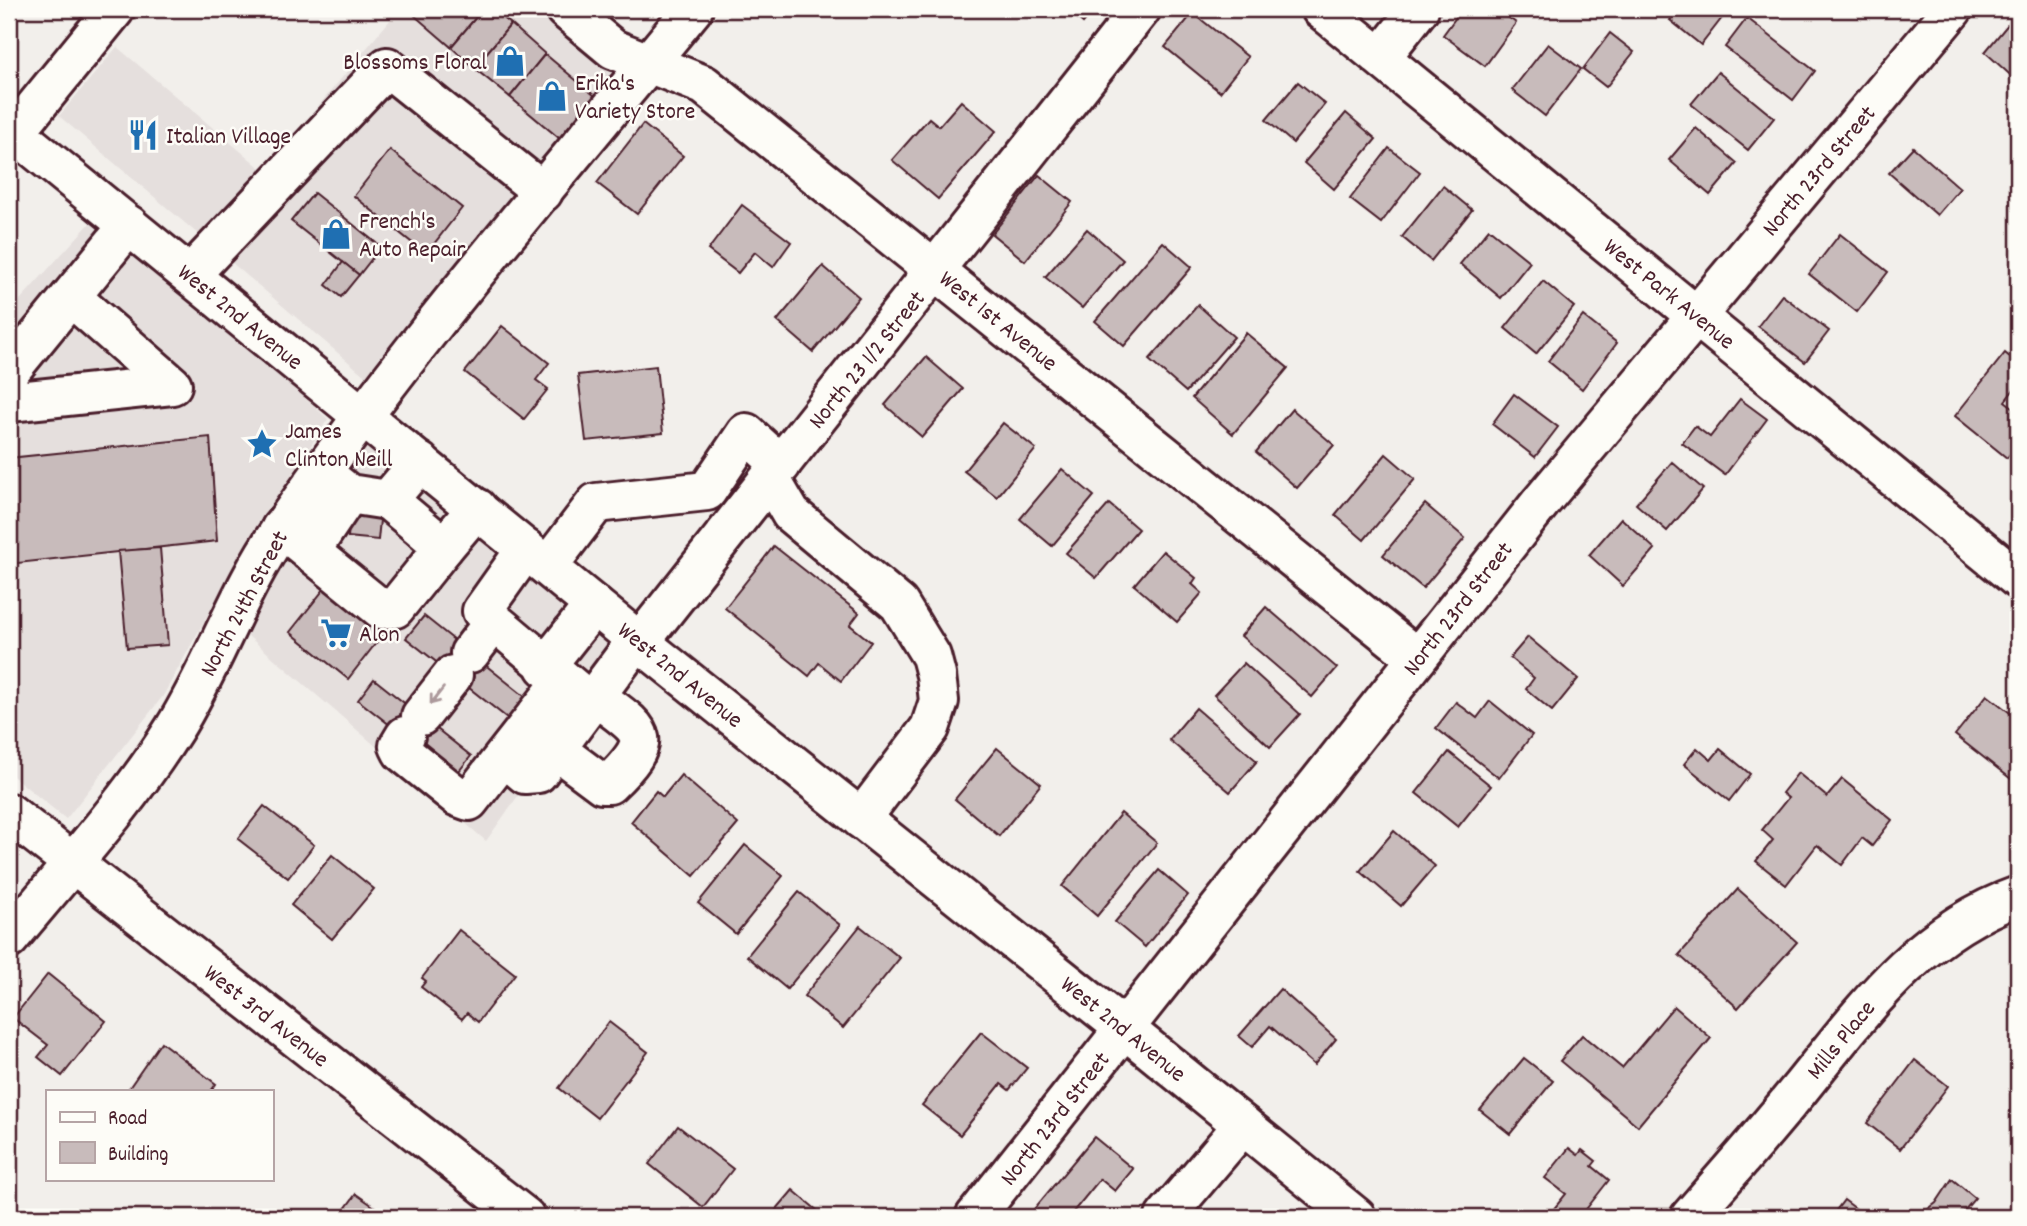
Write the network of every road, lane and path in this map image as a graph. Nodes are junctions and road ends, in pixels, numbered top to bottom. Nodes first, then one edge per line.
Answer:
1 (115, 9) edge
2 (565, 9) edge
3 (693, 9) edge
4 (1141, 9) edge
5 (1321, 9) edge
6 (1419, 9) edge
7 (1953, 9) edge
8 (1381, 57) junction
9 (648, 64) junction
10 (12, 130) edge
11 (544, 192) junction
12 (129, 225) junction
13 (937, 270) junction
14 (190, 275) junction
15 (71, 297) junction
16 (1697, 315) junction
17 (9, 372) edge
18 (9, 402) edge
19 (361, 414) junction
20 (419, 462) junction
21 (776, 472) junction
22 (335, 483) junction
23 (388, 500) junction
24 (477, 508) junction
25 (281, 528) junction
26 (444, 547) junction
27 (310, 552) junction
28 (537, 558) junction
29 (2018, 579) edge
30 (594, 605) junction
31 (493, 623) junction
32 (638, 641) junction
33 (1417, 658) junction
34 (573, 686) junction
35 (555, 749) junction
36 (505, 757) junction
37 (9, 813) edge
38 (861, 819) junction
39 (72, 863) junction
40 (2018, 897) edge
41 (9, 939) edge
42 (1125, 1029) junction
43 (1243, 1125) junction
44 (1183, 1211) edge
45 (515, 1214) edge
46 (975, 1217) edge
47 (1356, 1217) edge
48 (1690, 1217) edge

1 - 10 street
2 - 9 street, West 1st Avenue
3 - 9 street, North 24th Street
4 - 13 street, North 23 1/2 Street
5 - 8 street, West Park Avenue
6 - 8 street
7 - 16 street, North 23rd Street
8 - 16 street, West Park Avenue
9 - 11 street, North 24th Street
9 - 13 street, West 1st Avenue
10 - 12 street, West 2nd Avenue
11 - 14 street
11 - 19 street, North 24th Street
12 - 14 street, West 2nd Avenue
12 - 15 street
13 - 21 street, North 23 1/2 Street
13 - 33 street, West 1st Avenue
14 - 19 street, West 2nd Avenue
15 - 17 street
15 - 18 street
16 - 29 street, West Park Avenue
16 - 33 street, North 23rd Street
19 - 20 street, West 2nd Avenue
19 - 22 street, North 24th Street
20 - 23 street
20 - 24 street, West 2nd Avenue
21 - 28 street
21 - 32 street, North 23 1/2 Street
21 - 38 street
22 - 23 street
22 - 25 street, North 24th Street
22 - 27 street
23 - 26 street
24 - 26 street
24 - 28 street, West 2nd Avenue
25 - 27 street
25 - 39 street, North 24th Street
26 - 27 street
28 - 30 street, West 2nd Avenue
28 - 31 street
30 - 32 street, West 2nd Avenue
30 - 34 street
31 - 34 street
31 -> 36 street
32 - 34 street, North 23 1/2 Street
32 - 38 street, West 2nd Avenue
33 - 42 street, North 23rd Street
34 - 35 street
34 - 35 street
34 - 36 street
35 - 36 street
37 - 39 street, West 3rd Avenue
38 - 42 street, West 2nd Avenue
39 - 41 street, North 24th Street
39 - 45 street, West 3rd Avenue
40 - 48 street, Mills Place
42 - 43 street, West 2nd Avenue
42 - 46 street, North 23rd Street
43 - 44 street
43 - 47 street, West 2nd Avenue

